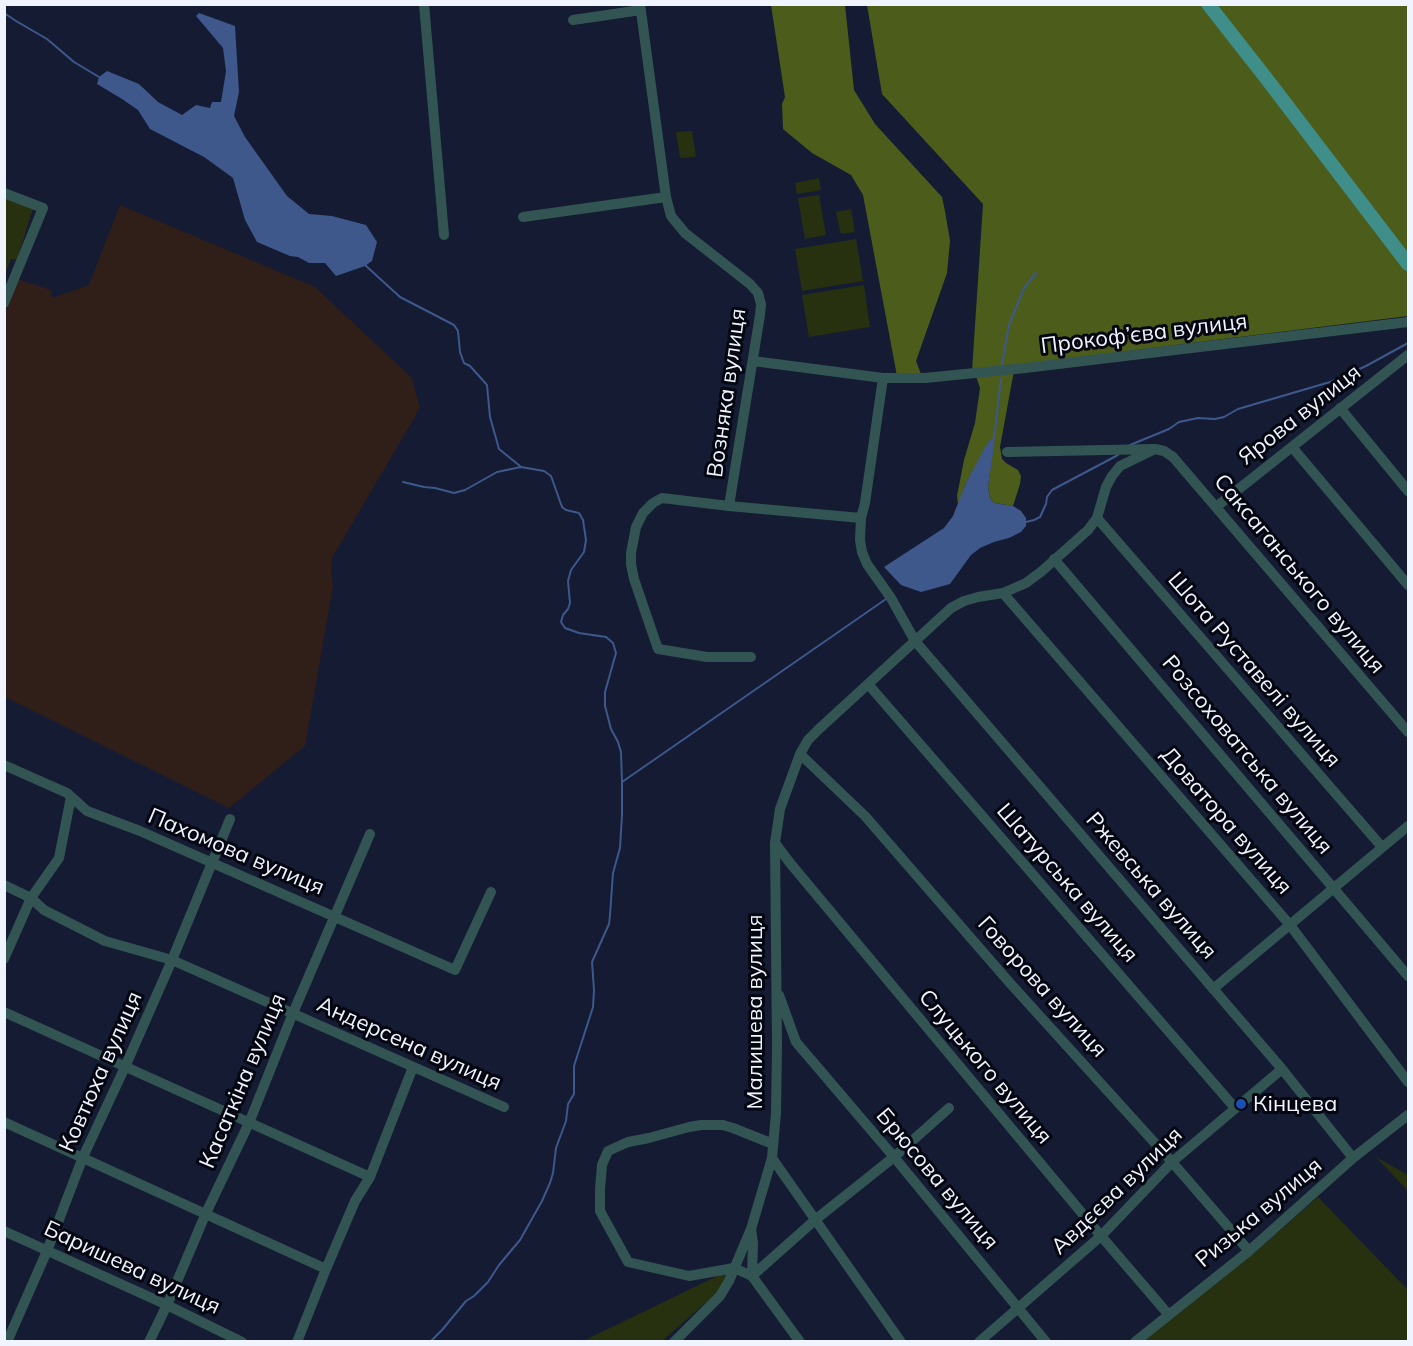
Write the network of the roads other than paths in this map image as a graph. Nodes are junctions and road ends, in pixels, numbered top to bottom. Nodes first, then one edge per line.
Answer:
1 (424, 4) edge
2 (1208, 4) edge
3 (641, 7) edge
4 (573, 20) dead end
5 (4, 193) edge
6 (666, 197) junction
7 (523, 217) dead end
8 (444, 235) dead end
9 (1408, 264) edge
10 (4, 303) edge
11 (1408, 322) edge
12 (1408, 355) edge
13 (753, 361) junction
14 (883, 378) junction
15 (1340, 408) junction
16 (1292, 447) junction
17 (1155, 449) junction
18 (1007, 452) dead end
19 (1408, 491) edge
20 (729, 506) junction
21 (1216, 507) junction
22 (861, 518) junction
23 (1097, 518) junction
24 (1054, 559) junction
25 (1408, 585) edge
26 (1003, 593) junction
27 (915, 641) junction
28 (751, 657) dead end
29 (868, 684) junction
30 (1408, 732) edge
31 (800, 754) junction
32 (4, 765) edge
33 (71, 796) junction
34 (230, 819) dead end
35 (1408, 826) edge
36 (370, 834) dead end
37 (775, 843) junction
38 (1382, 848) junction
39 (213, 863) junction
40 (790, 863) junction
41 (774, 875) junction
42 (4, 885) edge
43 (1334, 887) junction
44 (491, 892) dead end
45 (32, 898) junction
46 (334, 916) junction
47 (1290, 925) junction
48 (4, 959) edge
49 (172, 960) junction
50 (1408, 976) edge
51 (776, 987) junction
52 (1213, 989) junction
53 (4, 1012) edge
54 (294, 1013) junction
55 (796, 1042) junction
56 (777, 1046) junction
57 (125, 1067) junction
58 (413, 1067) junction
59 (1282, 1069) junction
60 (1408, 1082) edge
61 (504, 1107) dead end
62 (949, 1108) dead end
63 (1236, 1108) junction
64 (1408, 1115) edge
65 (4, 1122) edge
66 (249, 1123) junction
67 (773, 1144) junction
68 (83, 1157) junction
69 (894, 1157) junction
70 (772, 1158) junction
71 (1353, 1158) junction
72 (1172, 1162) junction
73 (370, 1178) junction
74 (206, 1213) junction
75 (815, 1220) junction
76 (751, 1229) junction
77 (4, 1231) edge
78 (1101, 1236) junction
79 (47, 1251) junction
80 (1249, 1251) junction
81 (734, 1268) junction
82 (326, 1269) junction
83 (752, 1276) junction
84 (167, 1305) junction
85 (1019, 1307) junction
86 (1168, 1314) junction
87 (7, 1341) edge
88 (149, 1341) edge
89 (242, 1341) edge
90 (297, 1341) edge
91 (674, 1341) edge
92 (800, 1341) edge
93 (901, 1341) edge
94 (979, 1341) edge
95 (1046, 1341) edge
96 (1135, 1341) edge

1 - 8 street
2 - 9 main road
3 - 4 street
3 - 6 street, Возняка вулиця
5 - 10 street
6 - 7 street
6 - 13 street, Возняка вулиця
11 - 14 street, Прокоф’єва вулиця
12 - 15 street, Ярова вулиця
13 - 14 street, Прокоф’єва вулиця
13 - 20 street, Возняка вулиця
14 - 22 street, Ржевська вулиця
15 - 16 street, Ярова вулиця
15 - 19 street
16 - 21 street, Ярова вулиця
16 - 25 street
17 - 18 street
17 - 21 street, Саксаганського вулиця
17 - 23 street
20 - 22 street
20 - 28 street
21 - 30 street, Саксаганського вулиця
22 - 27 street, Ржевська вулиця
23 - 24 street, Малишева вулиця
23 - 38 street, Шота Руставелі вулиця
24 - 26 street, Малишева вулиця
24 - 43 street, Розсоховатська вулиця
26 - 27 street, Малишева вулиця
26 - 47 street, Доватора вулиця
27 - 29 street, Малишева вулиця
27 - 52 street, Ржевська вулиця
29 - 31 street, Малишева вулиця
29 - 63 street, Шатурська вулиця
31 - 37 street, Малишева вулиця
31 - 72 street, Говорова вулиця
32 - 33 street, Пахомова вулиця
33 - 39 street, Пахомова вулиця
33 - 45 street
34 - 39 street, Ковтюха вулиця
35 - 38 street
36 - 46 street, Касаткіна вулиця
37 - 40 street, Слуцького вулиця
37 - 41 street, Малишева вулиця
38 - 43 street
39 - 46 street, Пахомова вулиця
39 - 49 street, Ковтюха вулиця
40 - 41 street
40 - 78 street, Слуцького вулиця
41 - 51 street, Малишева вулиця
42 - 45 street, Андерсена вулиця
43 - 47 street
43 - 50 street, Розсоховатська вулиця
44 - 46 street, Пахомова вулиця
45 - 48 street
45 - 49 street, Андерсена вулиця
46 - 54 street, Касаткіна вулиця
47 - 52 street
47 - 60 street, Доватора вулиця
49 - 54 street, Андерсена вулиця
49 - 57 street, Ковтюха вулиця
51 - 55 street, Брюсова вулиця
51 - 56 street, Малишева вулиця
52 - 59 street, Ржевська вулиця
53 - 57 street
54 - 58 street, Андерсена вулиця
54 - 66 street, Касаткіна вулиця
55 - 56 street
55 - 69 street, Брюсова вулиця
56 - 67 street, Малишева вулиця
57 - 66 street
57 - 68 street, Ковтюха вулиця
58 - 61 street, Андерсена вулиця
58 - 73 street
59 - 63 street, Авдєєва вулиця
59 - 71 street, Ржевська вулиця
62 - 69 street
63 - 72 street, Авдєєва вулиця
64 - 71 street, Ризька вулиця
65 - 68 street
66 - 73 street
66 - 74 street, Касаткіна вулиця
67 - 70 street, Малишева вулиця
67 - 81 street
68 - 74 street
68 - 79 street, Ковтюха вулиця
69 - 75 street
69 - 85 street, Брюсова вулиця
70 - 75 street
70 - 76 street, Малишева вулиця
71 - 80 street, Ризька вулиця
72 - 78 street, Авдєєва вулиця
72 - 80 street, Говорова вулиця
73 - 82 street
74 - 82 street
74 - 84 street, Касаткіна вулиця
75 - 83 street
75 - 93 street
76 - 81 street, Малишева вулиця
76 - 83 street
77 - 79 street, Баришева вулиця
78 - 85 street, Авдєєва вулиця
78 - 86 street, Слуцького вулиця
79 - 84 street, Баришева вулиця
79 - 87 street, Ковтюха вулиця
80 - 86 street, Ризька вулиця
81 - 83 street
81 - 91 street, Малишева вулиця
82 - 90 street
83 - 92 street
84 - 88 street, Касаткіна вулиця
84 - 89 street, Баришева вулиця
85 - 94 street, Авдєєва вулиця
85 - 95 street, Брюсова вулиця
86 - 96 street, Ризька вулиця

